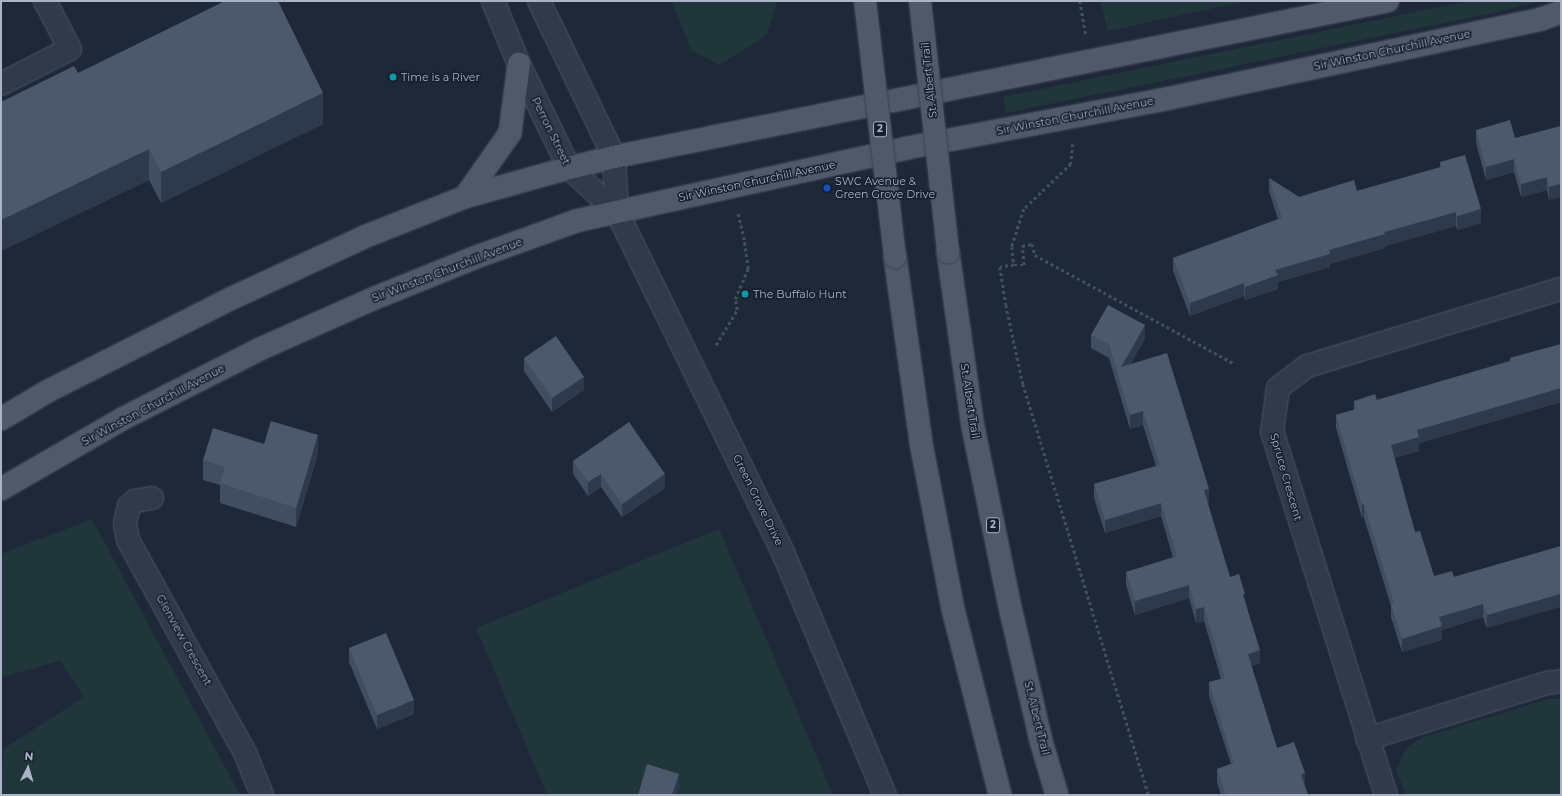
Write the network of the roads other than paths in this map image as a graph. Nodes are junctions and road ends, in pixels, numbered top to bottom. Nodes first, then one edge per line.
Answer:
1 (45, 1) edge
2 (493, 1) edge
3 (539, 1) edge
4 (865, 1) edge
5 (920, 1) edge
6 (1387, 1) edge
7 (1561, 12) edge
8 (519, 64) junction
9 (1, 84) edge
10 (614, 157) junction
11 (569, 168) junction
12 (465, 197) junction
13 (617, 212) junction
14 (1561, 289) edge
15 (1, 418) edge
16 (1, 489) edge
17 (152, 498) dead end
18 (1561, 681) edge
19 (1367, 739) junction
20 (262, 795) edge
21 (885, 795) edge
22 (1000, 795) edge
23 (1057, 795) edge
24 (1386, 795) edge

1 - 9 street
2 - 8 street, Perron Street
3 - 10 street
4 - 22 main road, 2, bridge
5 - 23 main road, St. Albert Trail / 2, bridge
6 - 10 main road
7 - 13 main road, Sir Winston Churchill Avenue
8 - 11 street, Perron Street
8 - 12 main road
10 - 11 main road
10 - 13 street
11 - 12 main road
11 - 13 street, Perron Street
12 - 15 main road
13 - 16 main road, Sir Winston Churchill Avenue
13 - 21 street, Green Grove Drive
14 - 19 street, Spruce Crescent
17 - 20 street, Glenview Crescent
18 - 19 street
19 - 24 street, Spruce Crescent

